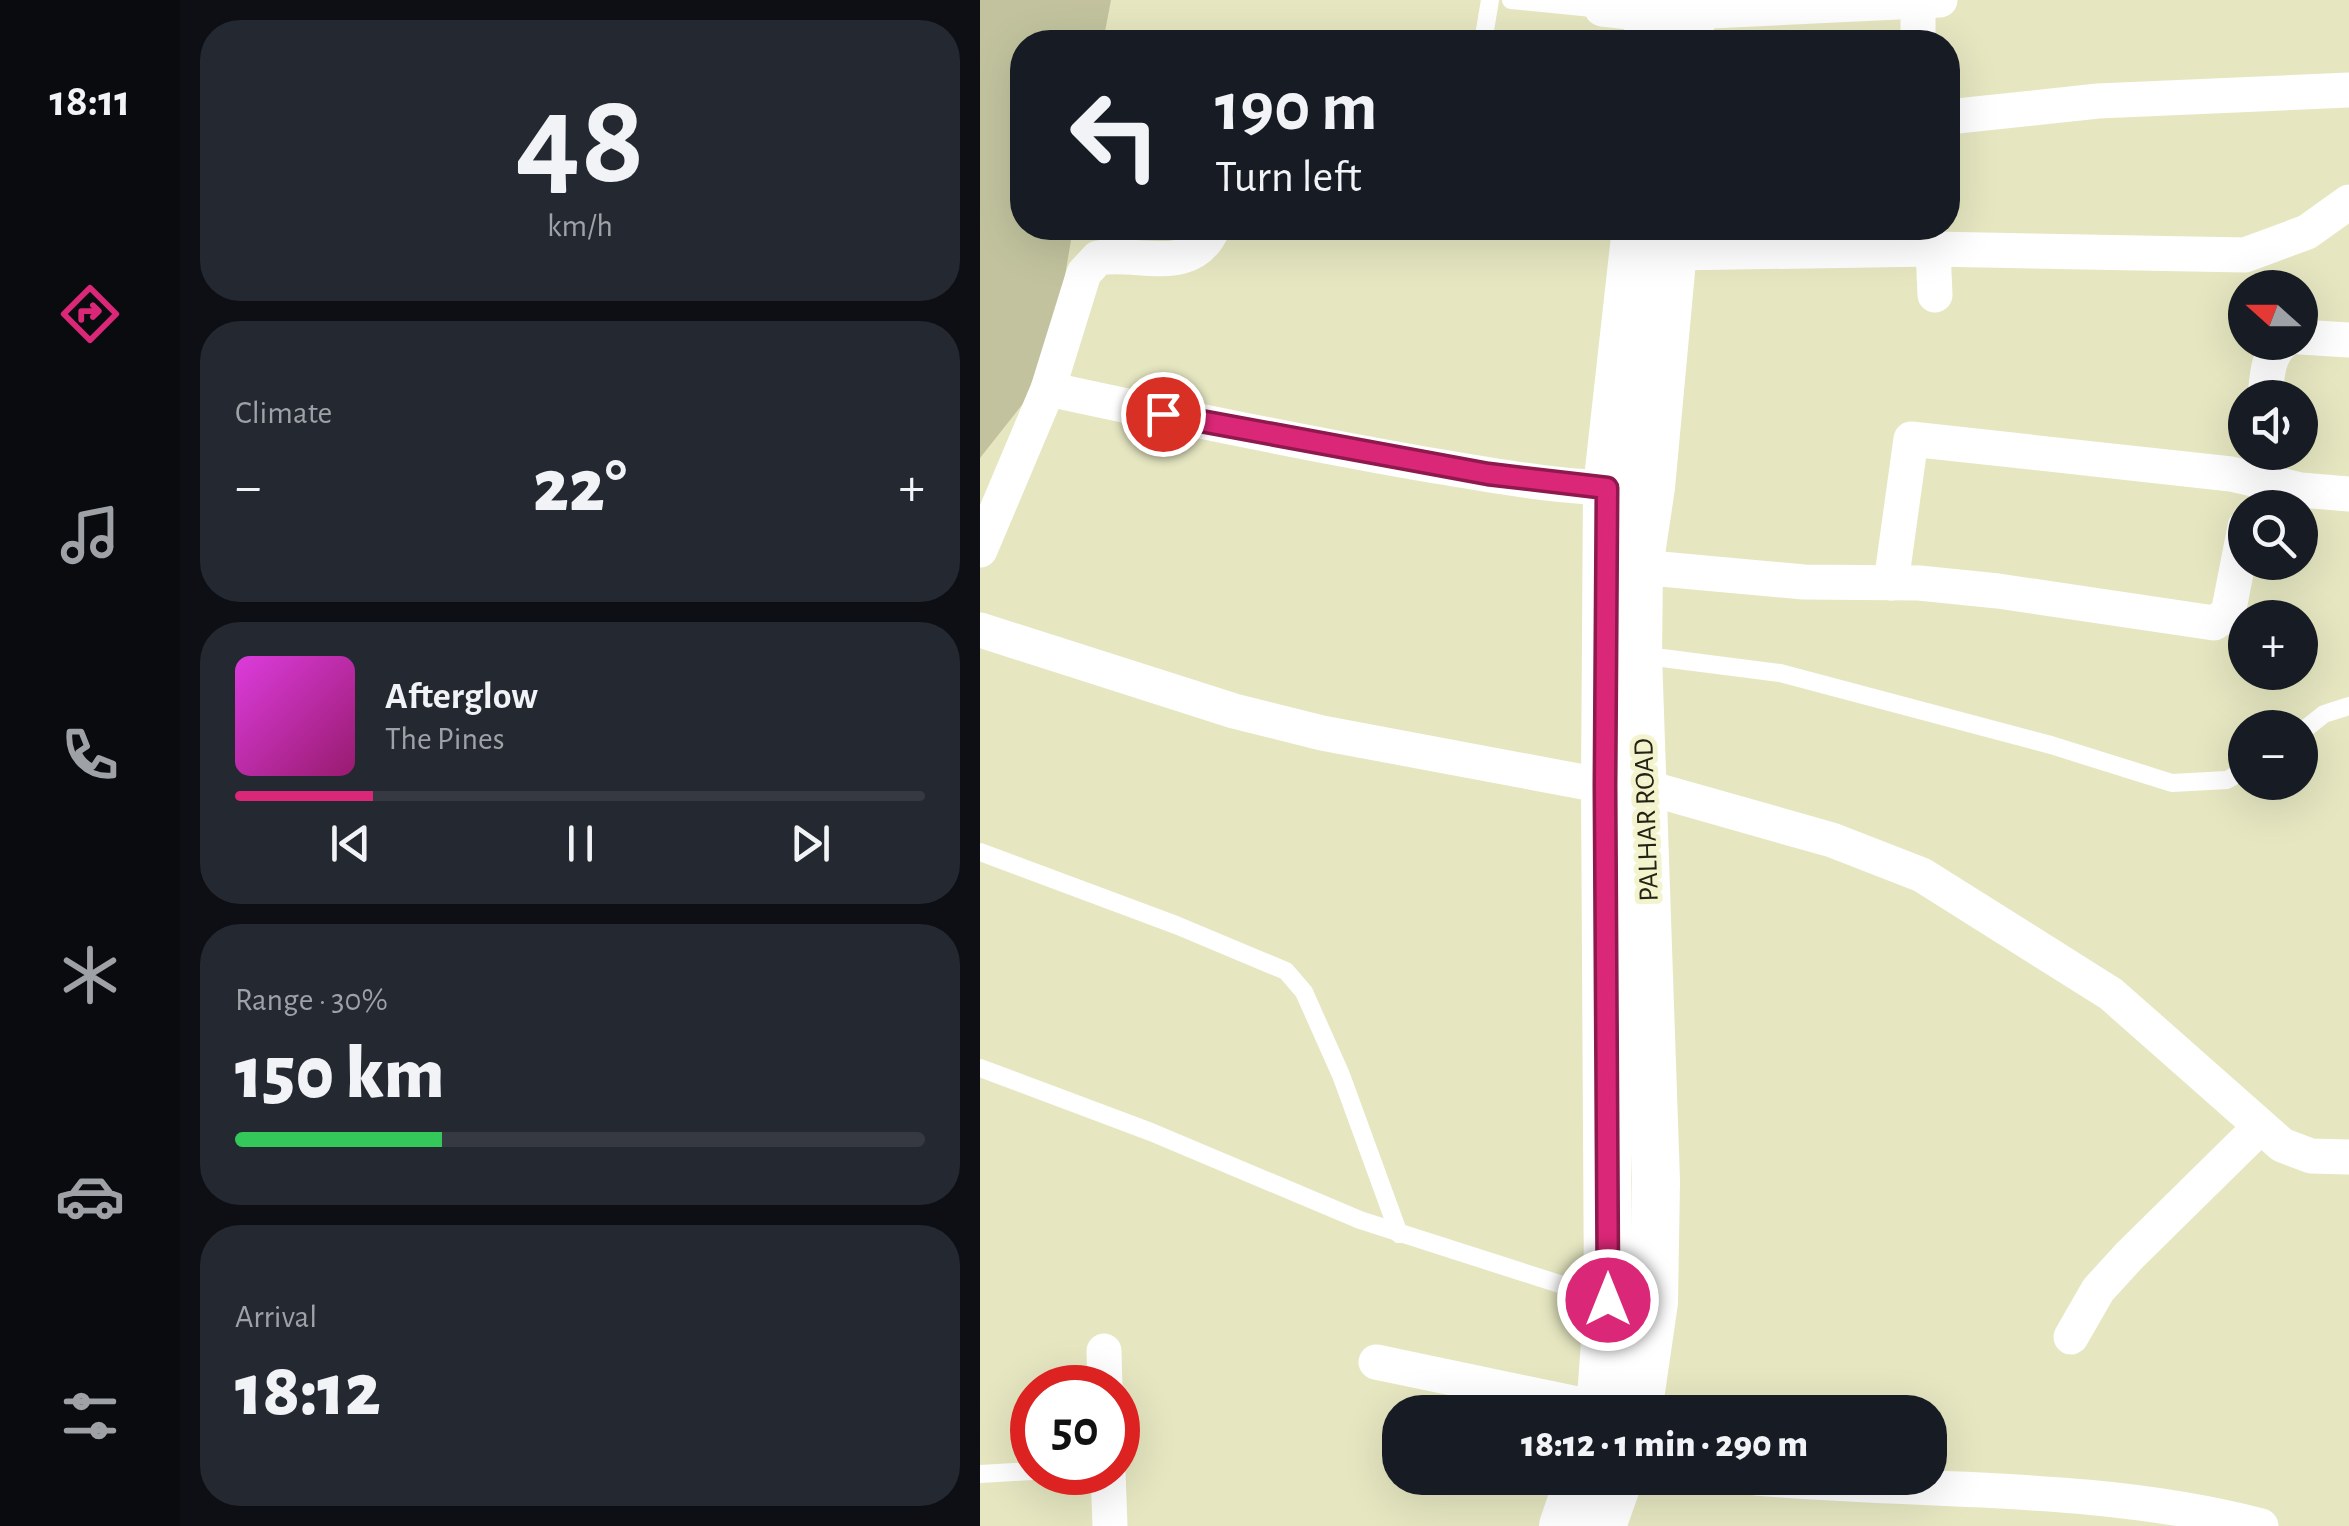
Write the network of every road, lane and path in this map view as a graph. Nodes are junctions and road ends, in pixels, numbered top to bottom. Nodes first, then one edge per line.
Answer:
1 (1490, 0) edge
2 (1511, 0) edge
3 (1929, 1) edge
4 (1602, 9) joint
5 (1670, 19) edge
6 (1484, 30) edge
7 (1921, 30) edge
8 (2349, 90) edge
9 (1960, 115) edge
10 (2349, 202) edge
11 (1206, 240) edge
12 (1660, 240) edge
13 (1752, 240) edge
14 (1933, 248) junction
15 (1935, 295) dead end
16 (2318, 339) edge
17 (2349, 340) edge
18 (1048, 389) junction
19 (2255, 479) edge
20 (1629, 488) junction
21 (2349, 494) edge
22 (981, 546) edge
23 (1639, 567) junction
24 (2235, 580) edge
25 (1892, 583) junction
26 (980, 630) edge
27 (1638, 655) junction
28 (2349, 706) edge
29 (2318, 719) edge
30 (2228, 779) edge
31 (1625, 786) junction
32 (980, 852) edge
33 (980, 1068) edge
34 (2259, 1128) junction
35 (2349, 1156) edge
36 (1399, 1234) junction
37 (1631, 1301) junction
38 (2071, 1336) dead end
39 (1104, 1352) dead end
40 (1376, 1362) dead end
41 (1105, 1365) edge
42 (1536, 1395) edge
43 (1616, 1395) edge
44 (1010, 1472) edge
45 (980, 1474) edge
46 (1947, 1487) edge
47 (1109, 1495) edge
48 (1574, 1495) edge
49 (1613, 1495) edge
50 (1110, 1526) edge
51 (1564, 1526) edge
52 (1602, 1526) edge
53 (2261, 1526) edge

1 - 6 lane
2 - 4 lane
3 - 5 street
3 - 7 street
4 - 5 street
8 - 9 street
10 - 14 street
11 - 18 street
12 - 20 main road, PALHAR ROAD
13 - 14 street
14 - 15 street
16 - 17 street
18 - 20 street
18 - 22 street
19 - 21 street
19 - 25 street
20 - 23 main road, PALHAR ROAD
20 - 31 main road, PALHAR ROAD
23 - 25 street
23 - 27 main road, PALHAR ROAD
24 - 25 street
26 - 31 street
27 - 30 lane
27 - 31 main road, PALHAR ROAD
28 - 29 lane
31 - 34 street
31 - 37 main road, PALHAR ROAD
32 - 36 lane
33 - 36 lane
34 - 35 street
34 - 38 street
36 - 37 lane
37 - 43 main road, PALHAR ROAD
39 - 41 street
40 - 42 street
44 - 45 lane
46 - 53 street
47 - 50 street
48 - 51 main road
49 - 52 main road

